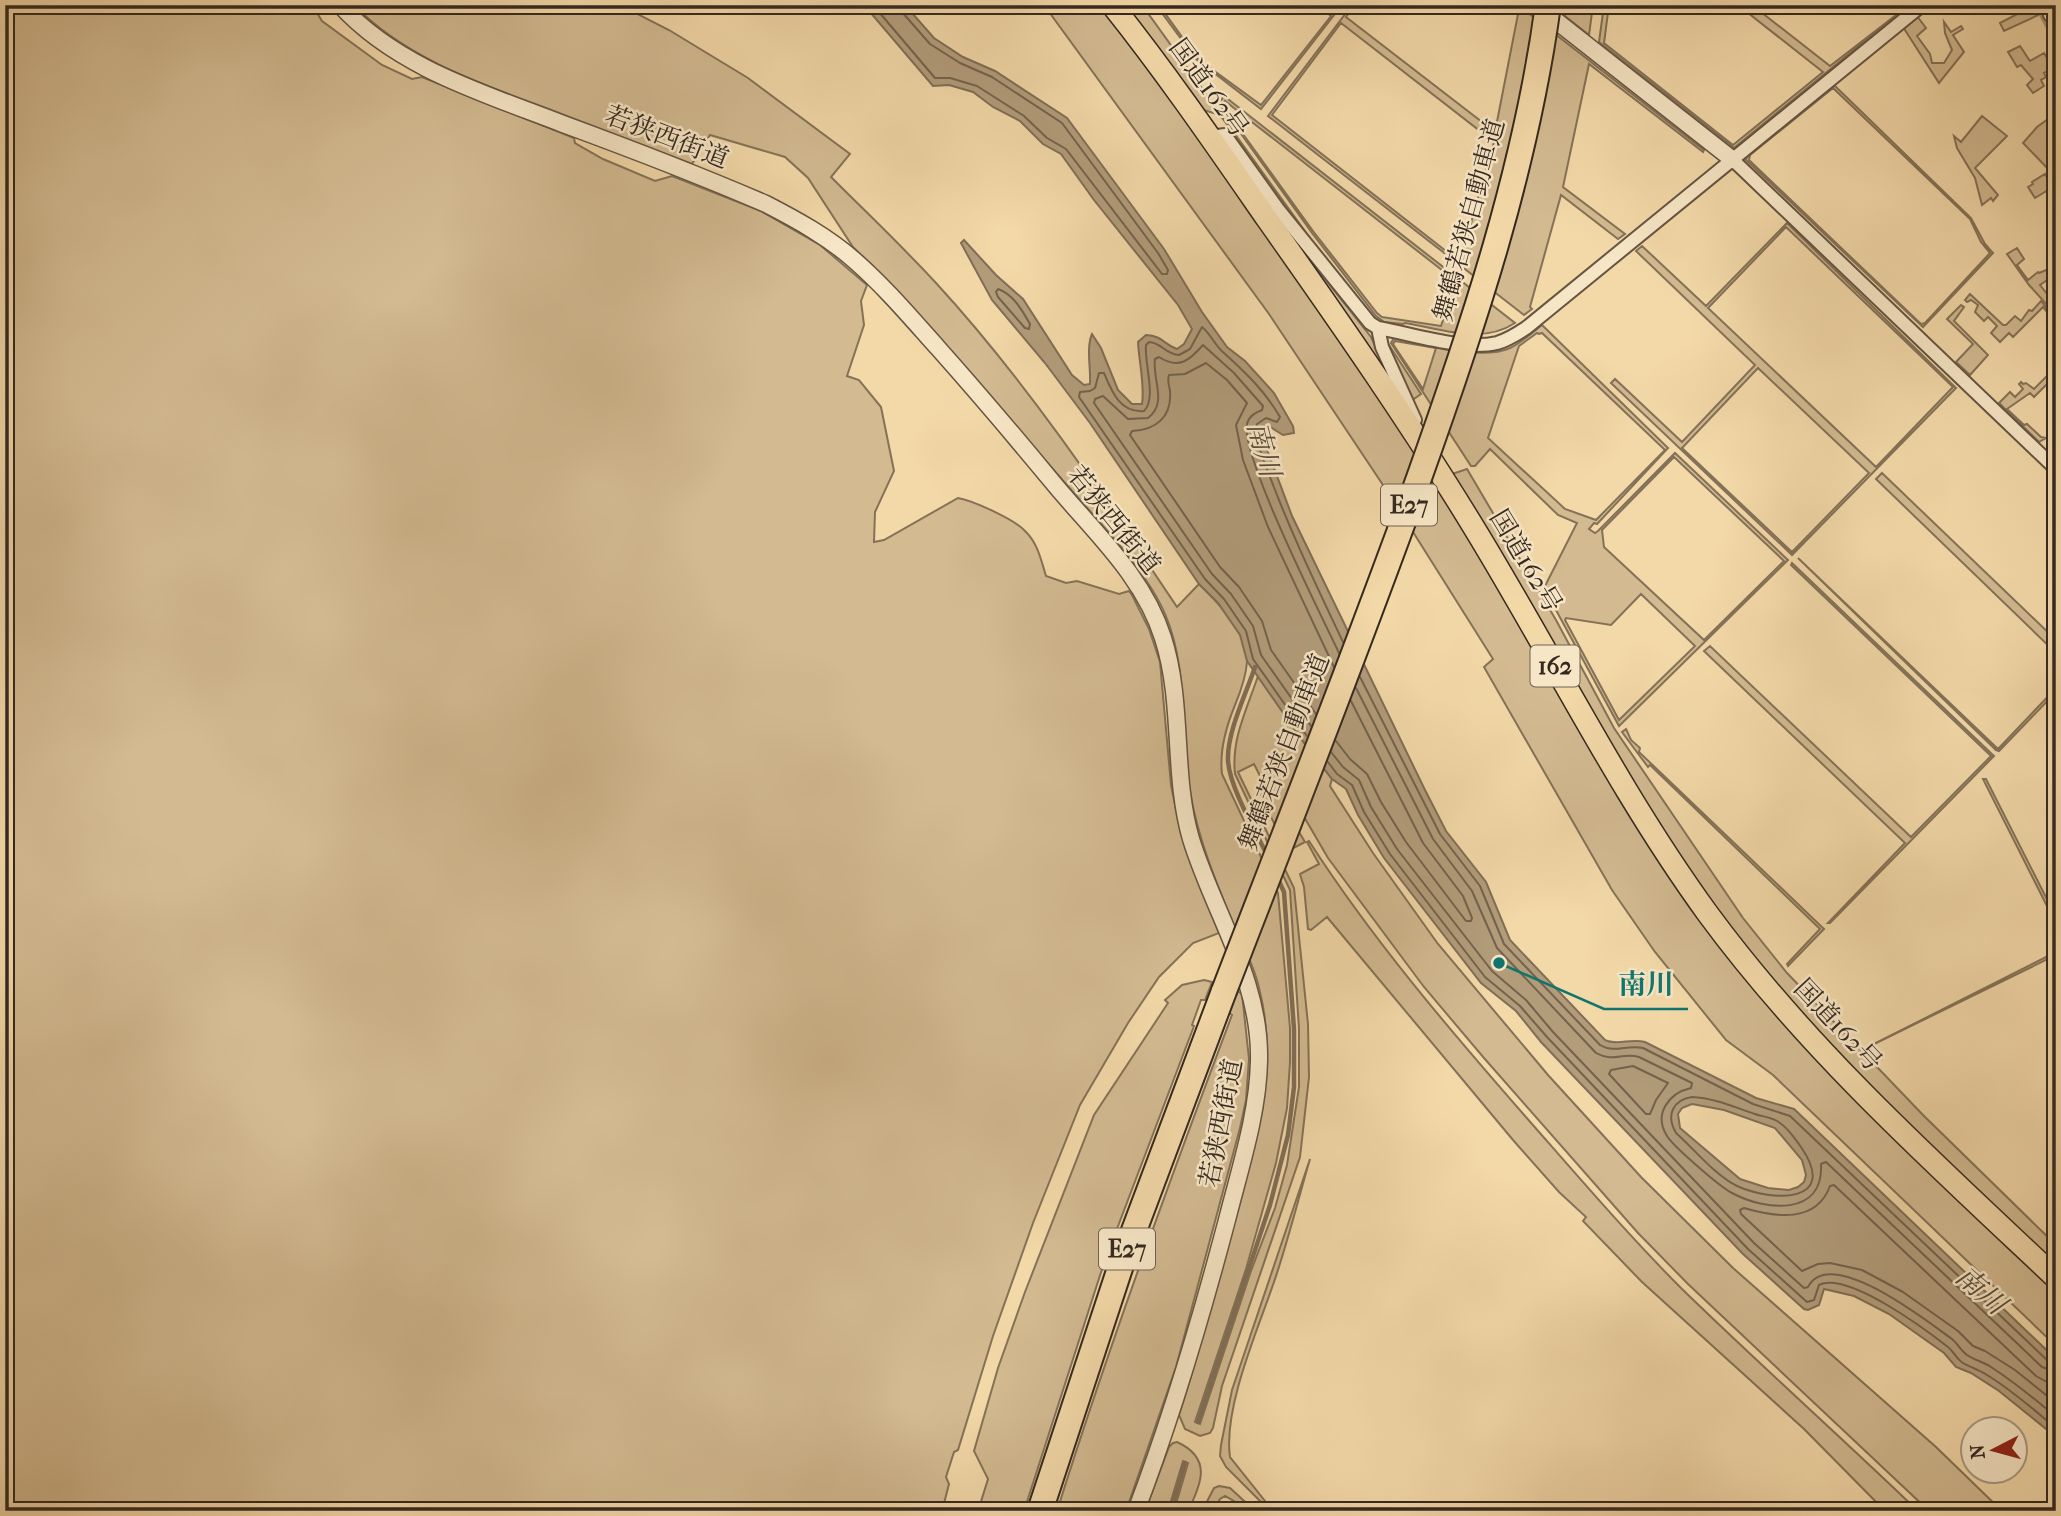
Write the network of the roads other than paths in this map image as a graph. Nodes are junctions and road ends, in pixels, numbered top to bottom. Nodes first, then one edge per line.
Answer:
1 (340, 5) edge
2 (1112, 5) edge
3 (1535, 5) edge
4 (1548, 5) edge
5 (1922, 5) edge
6 (1210, 137) junction
7 (1733, 160) junction
8 (1378, 328) junction
9 (1418, 438) junction
10 (2056, 469) edge
11 (2056, 1278) edge
12 (1040, 1511) edge
13 (1136, 1511) edge

1 - 13 street, 若狭西街道
2 - 6 highway, 国道162号 / 162
3 - 7 street
4 - 12 highway, 舞鶴若狭自動車道 / E27, bridge
5 - 7 street
6 - 8 street
6 - 9 highway, 国道162号 / 162
7 - 8 street
7 - 10 street
8 - 9 street
9 - 11 highway, 国道162号 / 162

